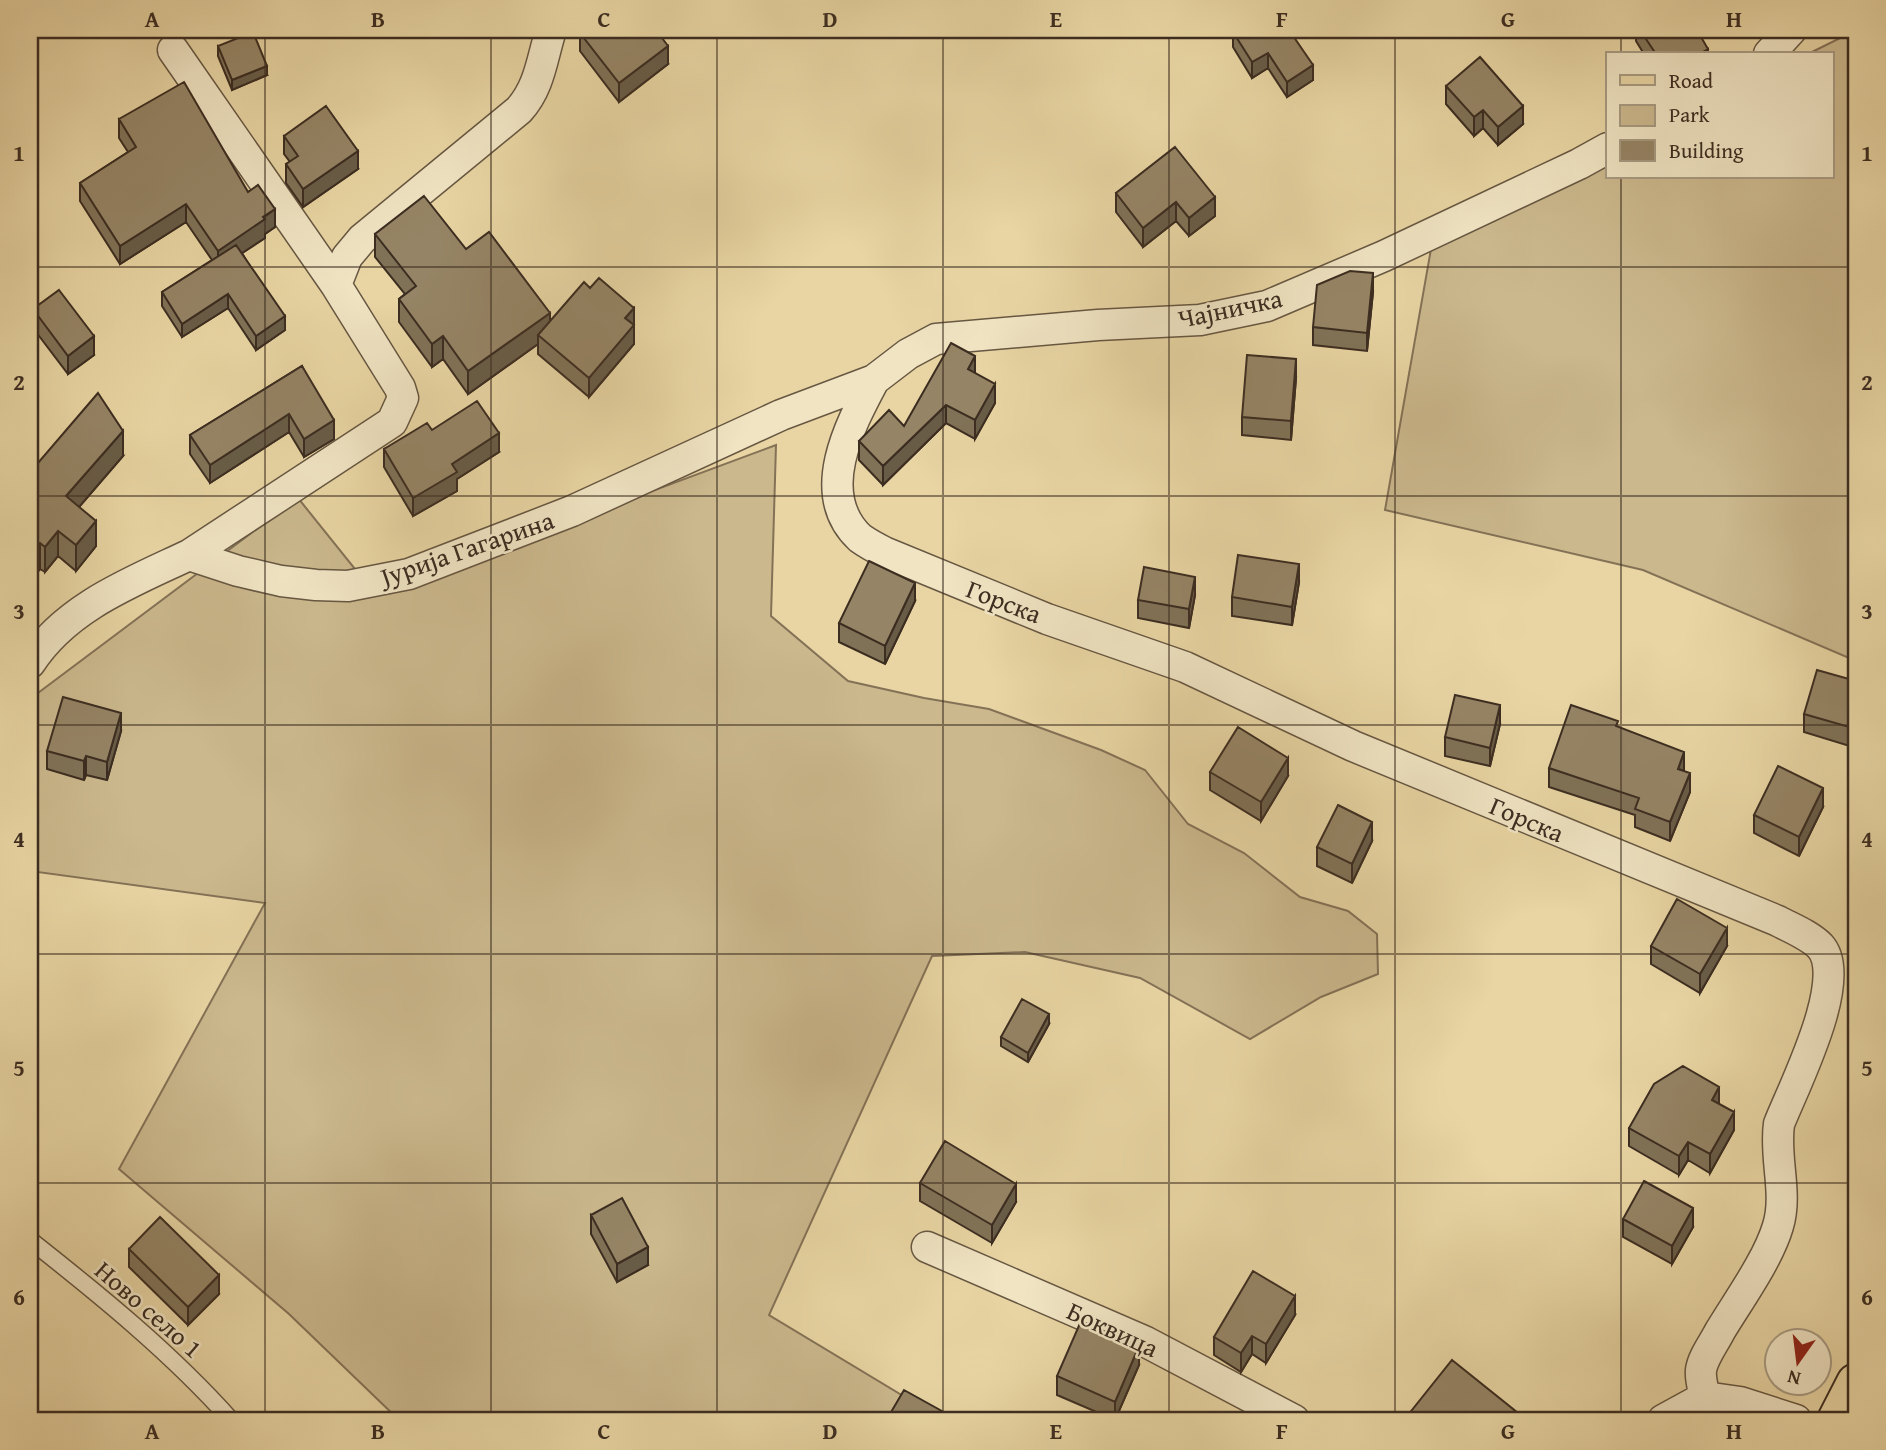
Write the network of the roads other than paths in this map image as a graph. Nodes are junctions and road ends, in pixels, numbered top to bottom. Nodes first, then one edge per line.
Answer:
1 (551, 30) edge
2 (1791, 30) edge
3 (173, 50) dead end
4 (1771, 52) edge
5 (1606, 149) edge
6 (336, 285) junction
7 (874, 380) junction
8 (189, 555) junction
9 (30, 663) edge
10 (30, 1240) edge
11 (927, 1247) dead end
12 (1856, 1383) edge
13 (1705, 1397) junction
14 (231, 1420) edge
15 (1294, 1420) edge
16 (1663, 1420) edge
17 (1796, 1420) edge
18 (1837, 1420) edge

1 - 6 street
2 - 4 street
3 - 6 street
5 - 7 street, Чајничка
6 - 8 street
7 - 8 street, Јурија Гагарина
7 - 13 street, Горска
8 - 9 street
10 - 14 lane, Ново село 1
11 - 15 street, Боквица
12 - 18 main road
13 - 16 street
13 - 17 street

